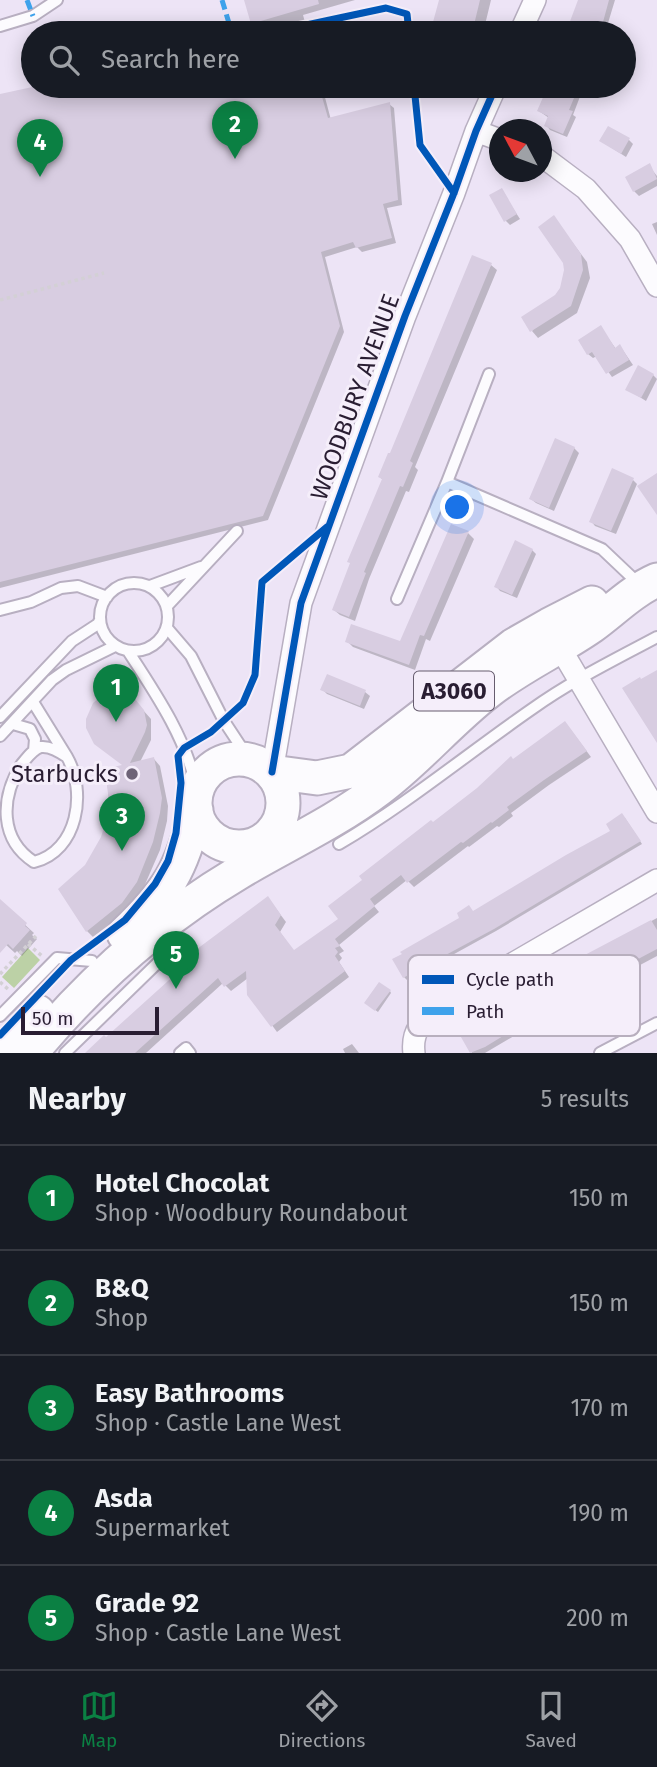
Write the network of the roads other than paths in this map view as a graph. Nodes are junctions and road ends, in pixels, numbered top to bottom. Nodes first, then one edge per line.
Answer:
1 (57, 0) edge
2 (535, 0) edge
3 (525, 21) edge
4 (0, 26) edge
5 (491, 98) edge
6 (476, 131) junction
7 (489, 136) edge
8 (552, 164) edge
9 (657, 286) edge
10 (489, 374) dead end
11 (447, 482) junction
12 (237, 531) dead end
13 (204, 566) junction
14 (150, 586) junction
15 (645, 586) edge
16 (107, 597) junction
17 (397, 599) dead end
18 (167, 606) junction
19 (0, 610) edge
20 (100, 620) junction
21 (167, 628) junction
22 (657, 638) edge
23 (114, 646) junction
24 (559, 646) junction
25 (128, 651) junction
26 (578, 679) junction
27 (33, 702) junction
28 (0, 717) edge
29 (13, 724) junction
30 (0, 736) edge
31 (34, 751) junction
32 (67, 757) junction
33 (260, 766) junction
34 (196, 800) junction
35 (657, 812) edge
36 (326, 838) junction
37 (262, 839) junction
38 (237, 873) junction
39 (657, 880) edge
40 (528, 955) edge
41 (92, 961) junction
42 (0, 1016) edge
43 (657, 1023) edge
44 (640, 1032) edge
45 (633, 1036) edge
46 (626, 1040) junction
47 (43, 1052) edge
48 (3, 1053) edge
49 (180, 1053) edge
50 (190, 1053) edge
51 (600, 1053) edge
52 (632, 1053) edge

1 - 4 lane
2 - 3 street
5 - 6 street, WOODBURY AVENUE
6 - 7 street
6 - 33 street, WOODBURY AVENUE
8 - 9 street
10 - 11 lane
11 - 15 lane
11 - 17 lane
12 - 13 lane
13 - 14 lane
13 - 18 lane
14 - 16 lane
14 - 18 lane
15 - 24 main road, A3060
15 - 33 main road, A3060
16 - 19 lane
16 - 20 lane
18 - 21 lane
20 - 23 lane
20 - 28 lane
21 - 25 lane
21 - 33 lane
22 - 26 lane
23 - 25 lane
23 - 27 lane
24 - 26 street
24 - 36 main road, A3060
25 - 34 lane
26 - 35 street
26 - 36 lane
27 - 29 lane
27 - 32 lane
29 - 30 lane
29 - 31 lane
31 - 32 lane
31 - 32 lane
33 - 34 main road
33 - 37 main road
34 - 37 main road
34 - 41 main road
36 - 37 main road
36 - 38 main road, A3060
37 - 38 main road, A3060
38 - 47 main road, A3060
39 - 40 street
41 - 42 lane
41 - 48 main road
43 - 44 lane
45 - 46 lane
46 - 51 lane
46 - 52 lane
49 - 50 lane

